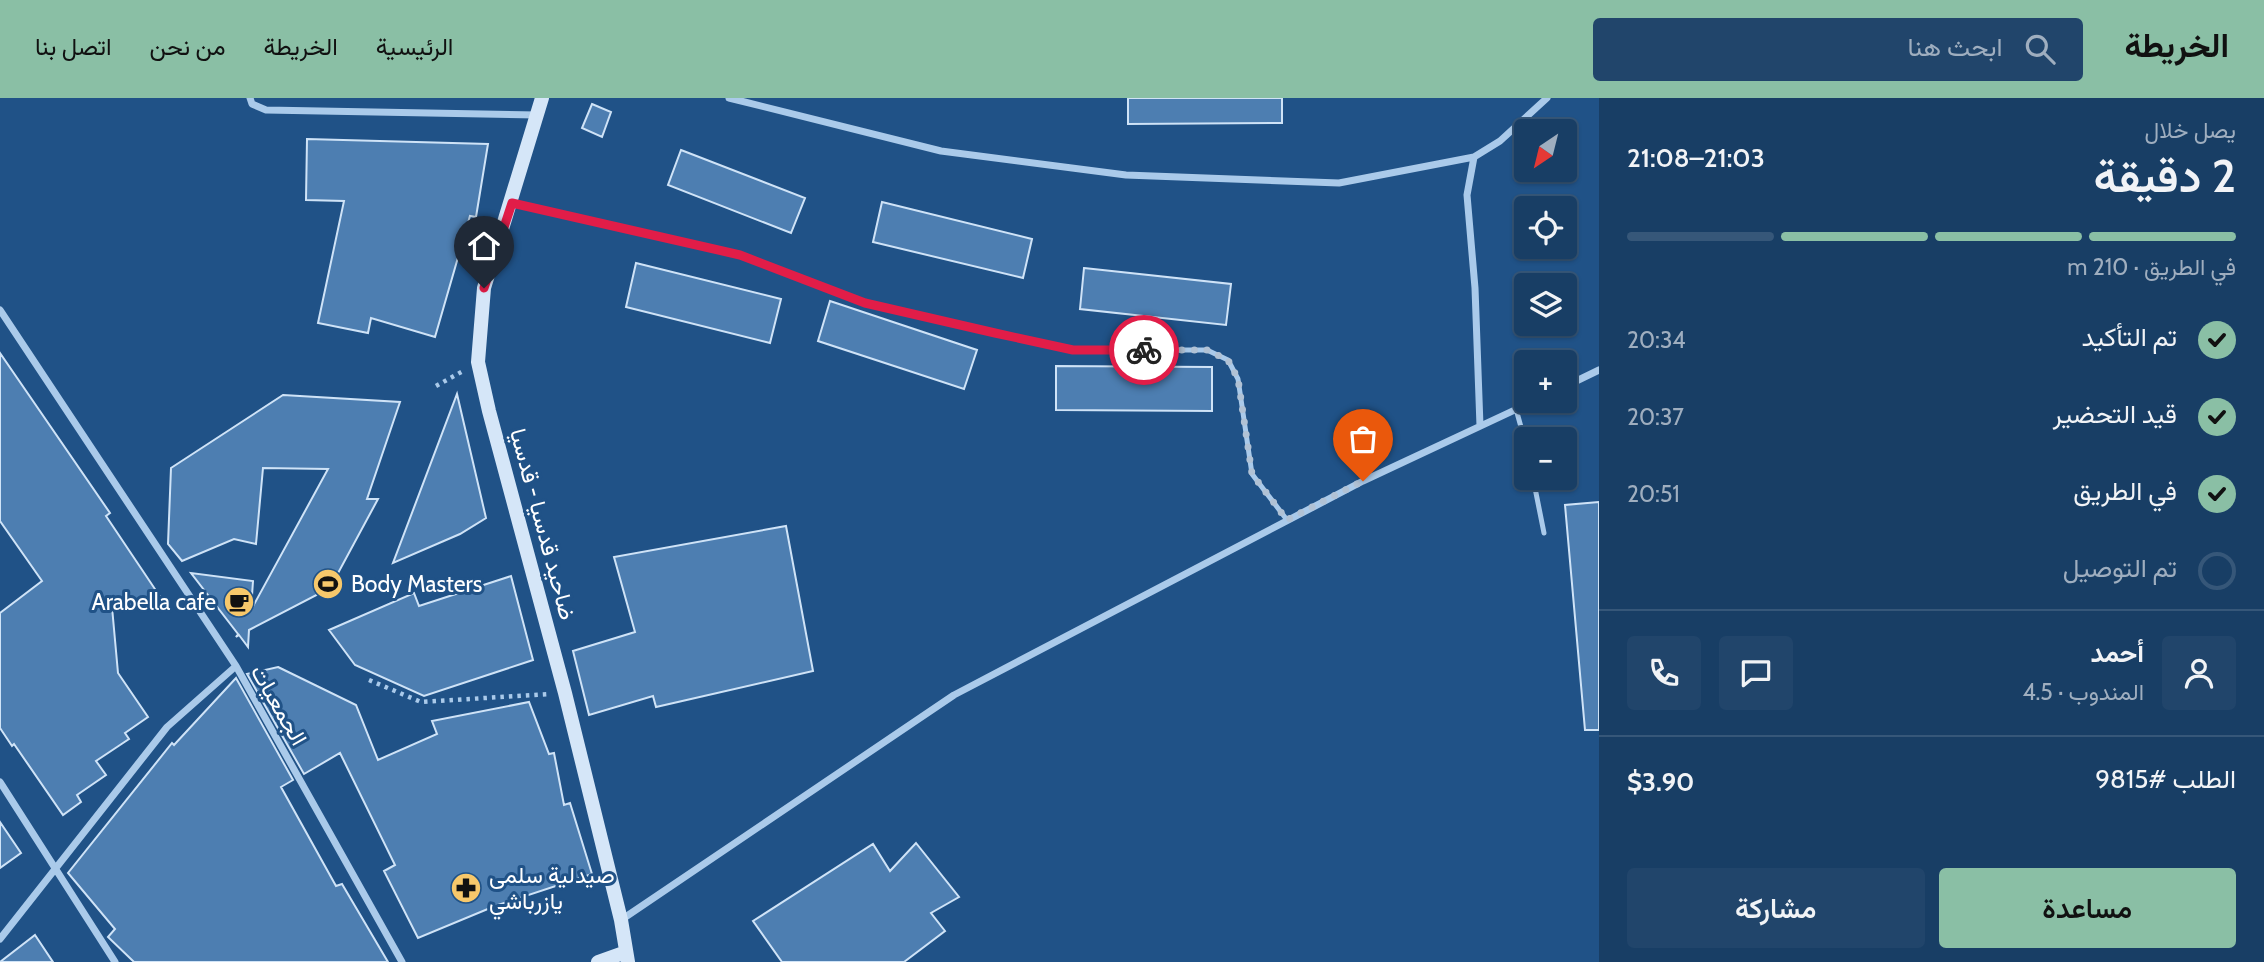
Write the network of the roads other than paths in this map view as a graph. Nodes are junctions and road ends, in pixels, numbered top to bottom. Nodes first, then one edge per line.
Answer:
1 (250, 98) edge
2 (542, 98) edge
3 (729, 98) edge
4 (1547, 98) edge
5 (537, 115) junction
6 (1474, 157) junction
7 (512, 203) junction
8 (0, 310) edge
9 (1599, 370) edge
10 (1577, 381) edge
11 (1514, 410) edge
12 (1480, 426) junction
13 (1535, 490) edge
14 (1287, 520) junction
15 (1544, 533) dead end
16 (236, 666) junction
17 (0, 782) edge
18 (55, 869) junction
19 (621, 920) junction
20 (0, 939) edge
21 (627, 957) edge
22 (115, 962) edge
23 (402, 962) edge
24 (598, 962) edge

1 - 5 street
2 - 5 main road, ضاحيد قدسيا - قدسيا
3 - 6 street
4 - 6 street
5 - 7 main road, ضاحيد قدسيا - قدسيا
6 - 12 street
7 - 14 lane
7 - 19 main road, ضاحيد قدسيا - قدسيا
8 - 16 street
9 - 10 street
11 - 12 street
12 - 14 street
13 - 15 lane
14 - 19 street
16 - 18 street, الجمعيات
16 - 23 street, الجمعيات
17 - 18 street
18 - 20 street, الجمعيات
18 - 22 street
19 - 21 main road, ضاحيد قدسيا - قدسيا
21 - 24 main road

